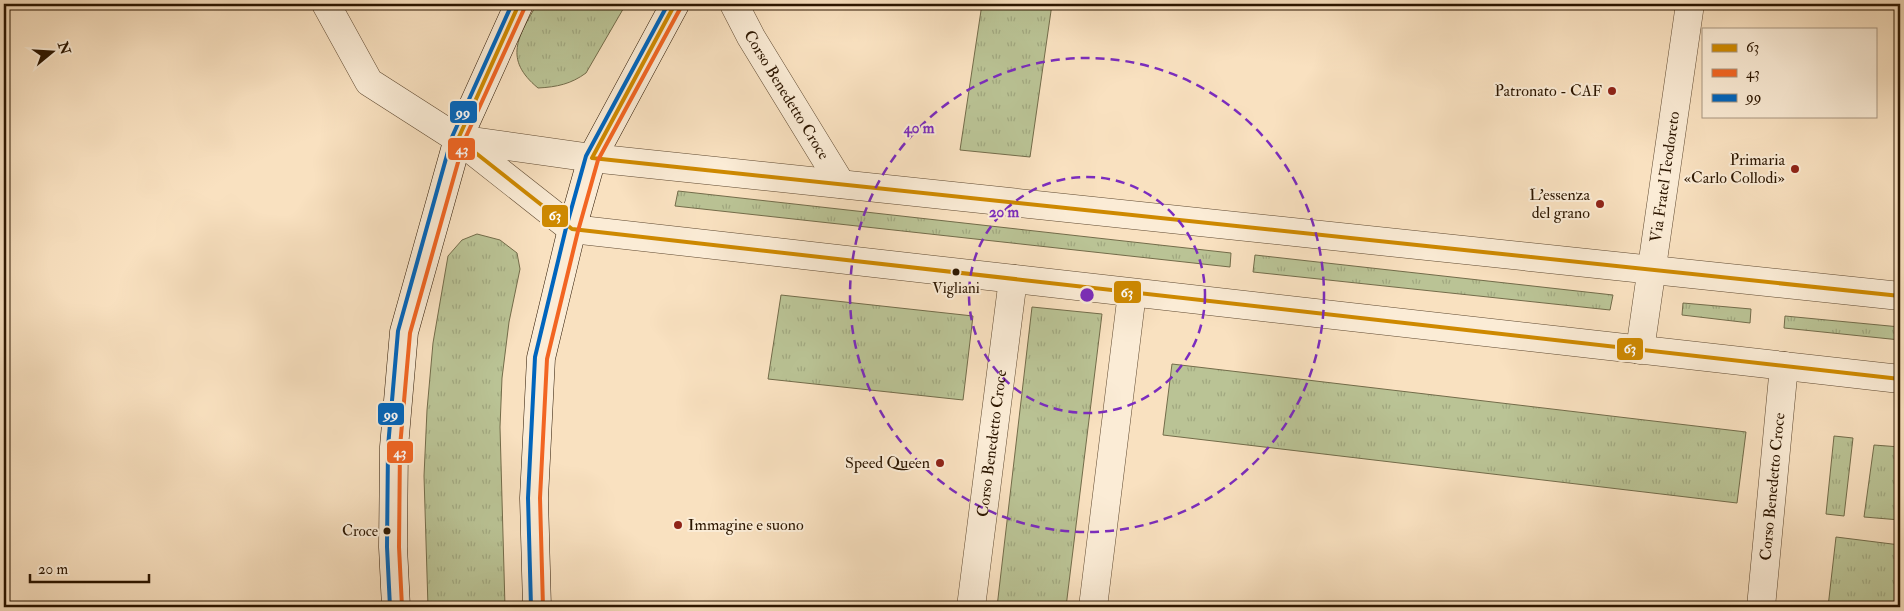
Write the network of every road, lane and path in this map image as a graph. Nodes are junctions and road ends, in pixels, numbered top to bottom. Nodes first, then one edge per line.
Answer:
1 (326, 4) edge
2 (519, 4) edge
3 (676, 4) edge
4 (734, 4) edge
5 (1690, 4) edge
6 (458, 138) junction
7 (592, 158) junction
8 (841, 184) junction
9 (572, 229) junction
10 (1652, 270) junction
11 (1013, 279) junction
12 (1132, 293) junction
13 (1900, 296) edge
14 (1640, 350) junction
15 (1784, 366) junction
16 (1900, 379) edge
17 (396, 607) edge
18 (537, 607) edge
19 (971, 607) edge
20 (1093, 607) edge
21 (1761, 607) edge

1 - 6 street
2 - 6 street
3 - 7 street
4 - 8 street, Corso Benedetto Croce
5 - 10 street, Via Fratel Teodoreto
6 - 7 street, Corso Benedetto Croce
6 - 9 street
6 - 17 street
7 - 8 street, Corso Benedetto Croce
7 - 9 street
8 - 10 street, Corso Benedetto Croce
9 - 11 street
9 - 18 street
10 - 13 street, Corso Benedetto Croce
10 - 14 street, Via Fratel Teodoreto
11 - 12 street
11 - 19 street, Corso Benedetto Croce
12 - 14 street
12 - 20 street
14 - 15 street
15 - 16 street
15 - 21 street, Corso Benedetto Croce

